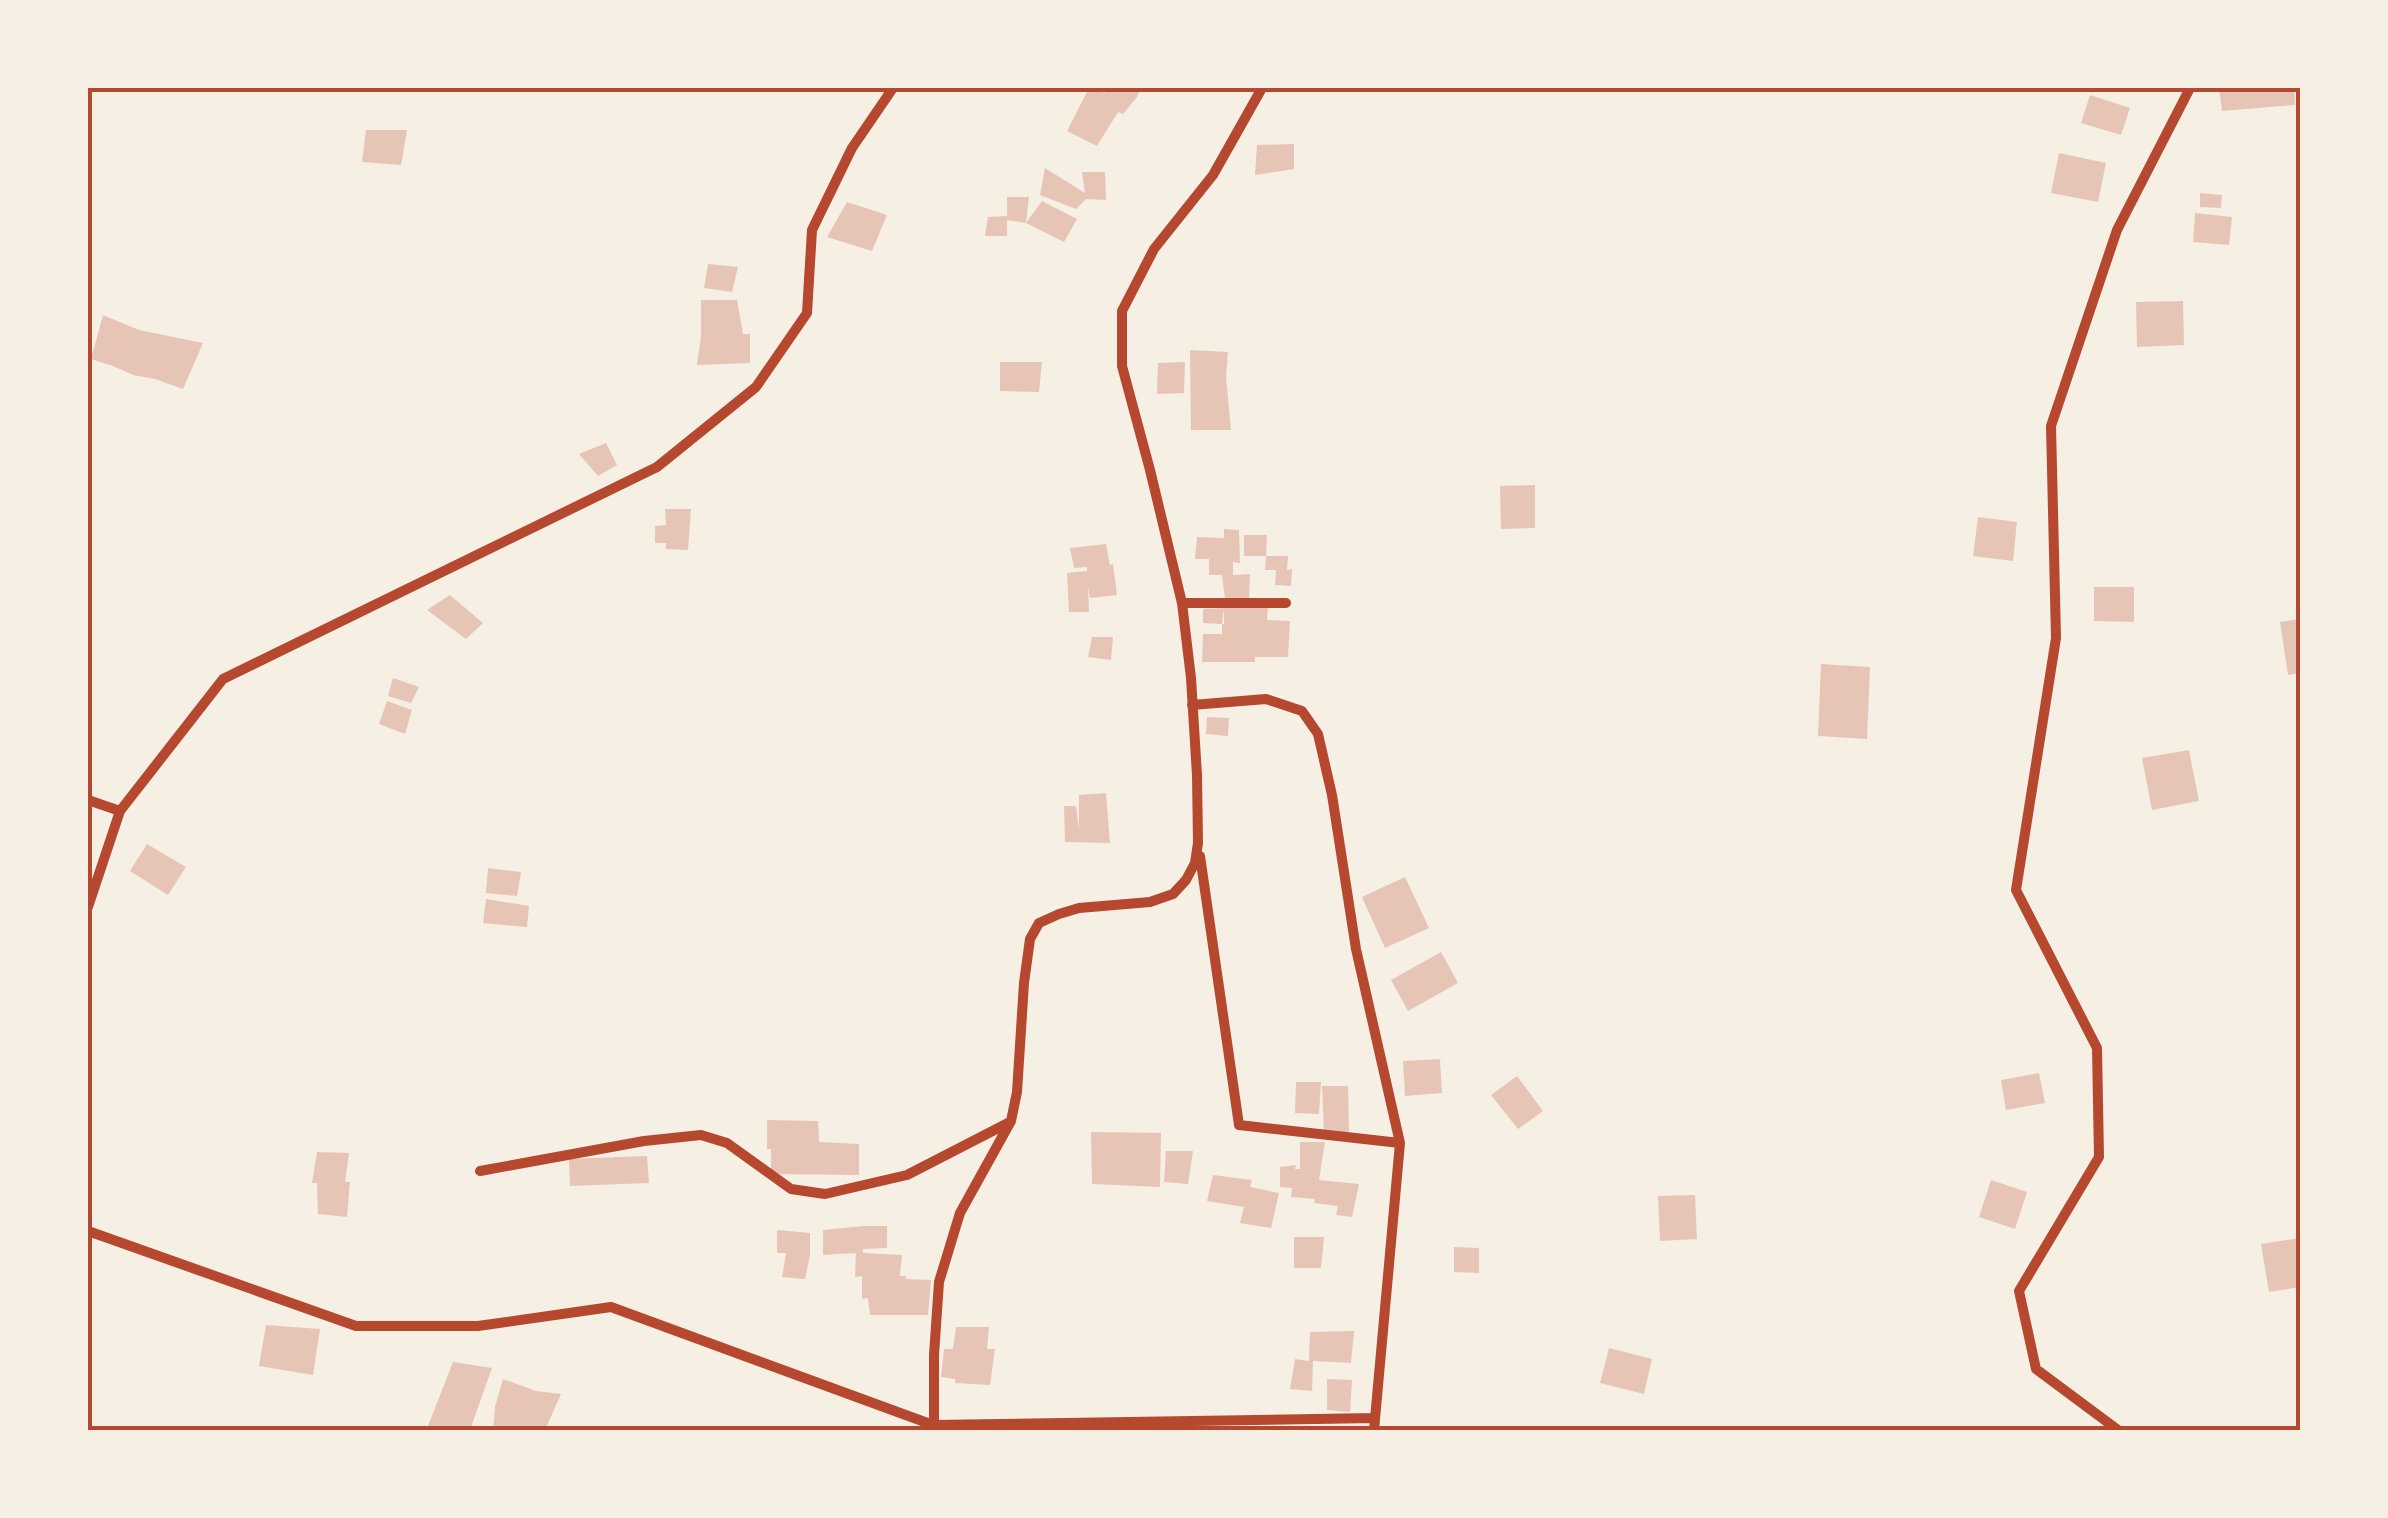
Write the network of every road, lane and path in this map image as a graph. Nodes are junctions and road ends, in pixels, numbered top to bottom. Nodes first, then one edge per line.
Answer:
1 (893, 88) edge
2 (1262, 88) edge
3 (2190, 88) edge
4 (1182, 603) junction
5 (1286, 603) dead end
6 (1192, 705) junction
7 (88, 800) edge
8 (120, 811) junction
9 (1198, 843) junction
10 (88, 907) edge
11 (1011, 1121) junction
12 (1400, 1143) junction
13 (480, 1172) dead end
14 (88, 1231) edge
15 (1375, 1418) junction
16 (933, 1428) edge
17 (1374, 1430) edge
18 (2118, 1430) edge

1 - 8 street
2 - 4 street
3 - 18 street
4 - 5 street
4 - 6 street
6 - 9 street
6 - 12 street
7 - 8 street
8 - 10 street
9 - 11 street
9 - 12 street
11 - 13 street
11 - 16 street
12 - 15 street
14 - 16 street
15 - 16 street
15 - 17 street

